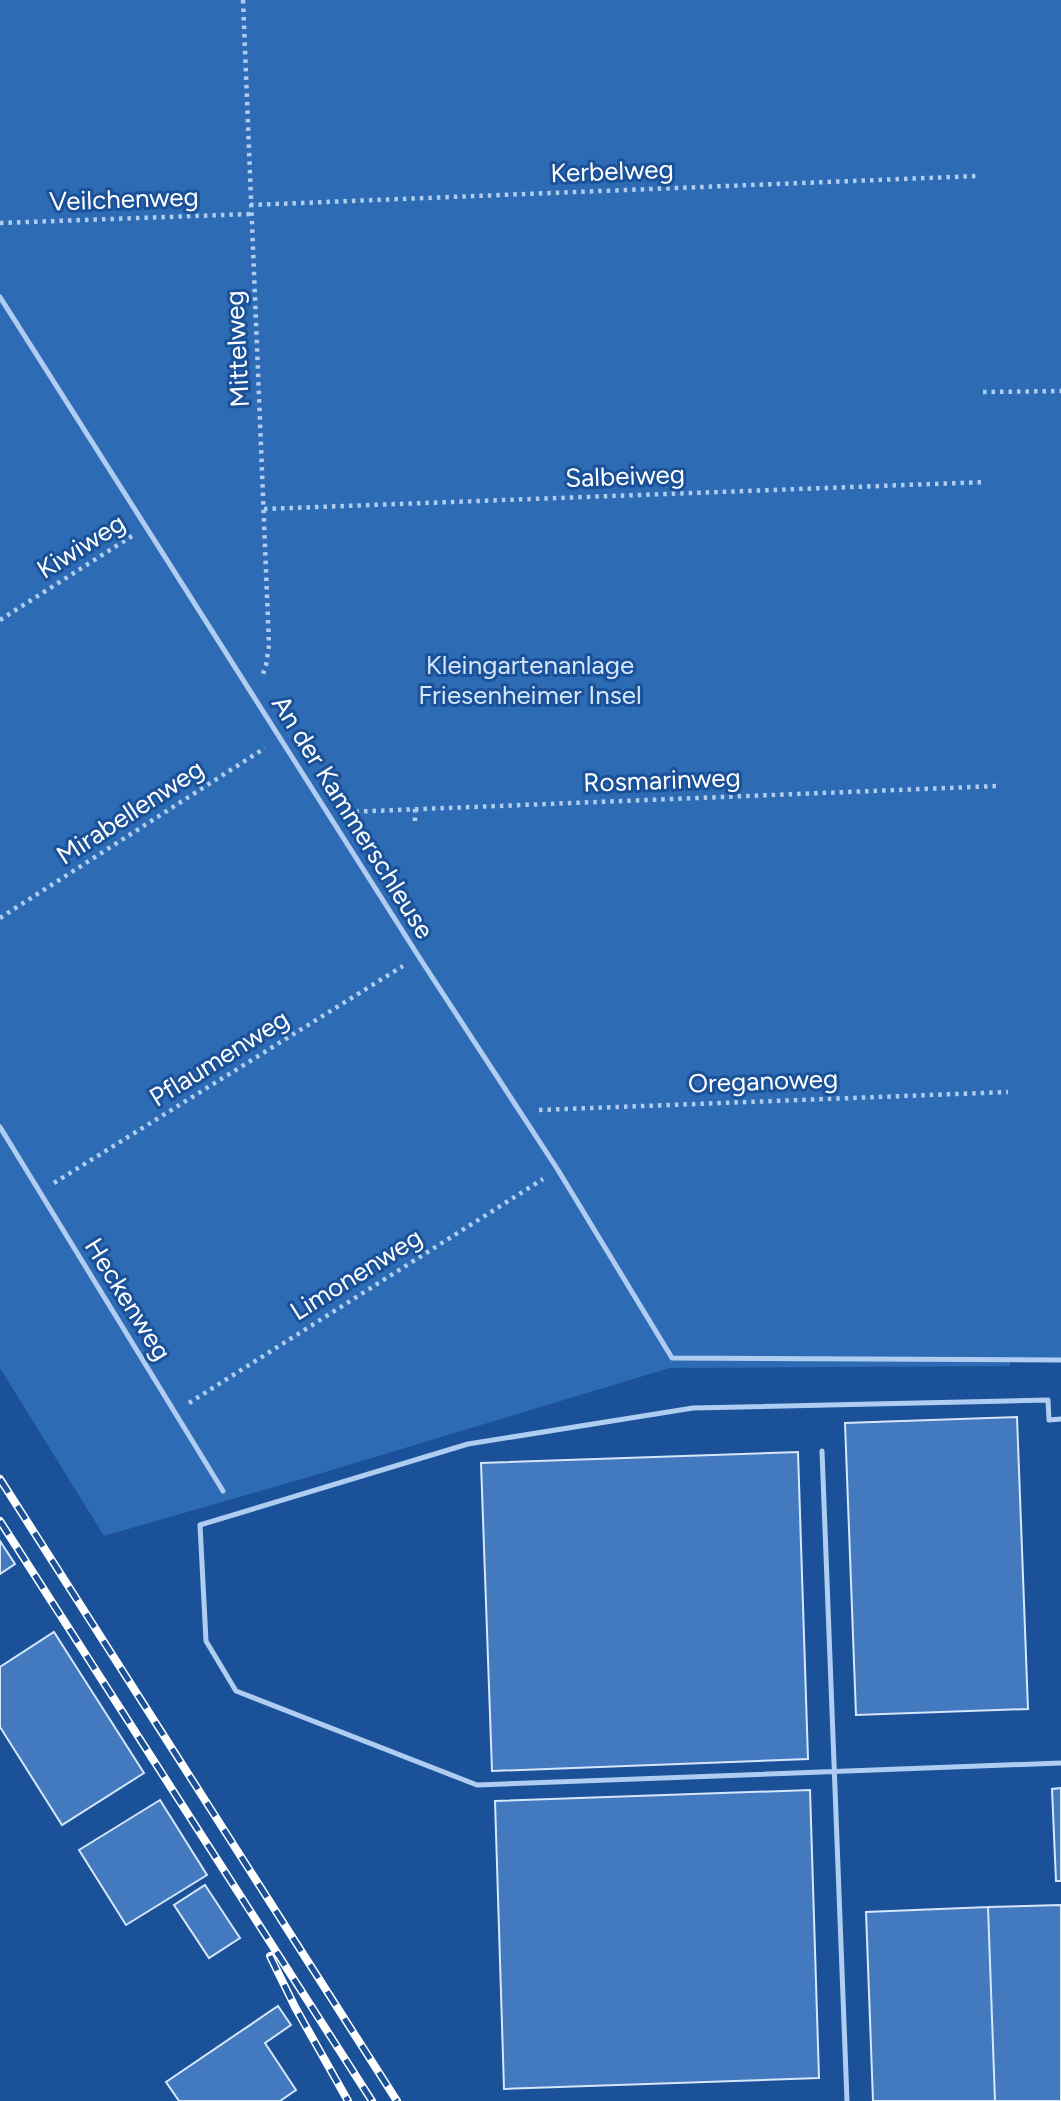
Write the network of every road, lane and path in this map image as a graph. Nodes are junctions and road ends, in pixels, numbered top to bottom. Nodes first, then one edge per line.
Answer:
1 (243, 0) edge
2 (976, 176) dead end
3 (250, 205) junction
4 (250, 214) junction
5 (0, 223) edge
6 (0, 297) edge
7 (1061, 391) edge
8 (983, 392) dead end
9 (986, 482) dead end
10 (264, 509) junction
11 (148, 527) junction
12 (0, 620) edge
13 (250, 690) junction
14 (281, 738) junction
15 (997, 786) dead end
16 (415, 809) junction
17 (329, 813) junction
18 (415, 826) dead end
19 (0, 918) edge
20 (419, 957) junction
21 (1008, 1092) dead end
22 (520, 1111) junction
23 (0, 1127) edge
24 (558, 1170) junction
25 (40, 1192) junction
26 (1061, 1360) edge
27 (175, 1412) junction
28 (1061, 1419) edge
29 (822, 1451) dead end
30 (223, 1491) dead end
31 (1061, 1763) edge
32 (835, 1772) junction
33 (847, 2101) edge

1 - 3 path, Mittelweg
2 - 3 path, Kerbelweg
3 - 4 path, Mittelweg
4 - 5 path, Veilchenweg
4 - 10 path, Mittelweg
6 - 11 lane, An der Kammerschleuse
7 - 8 path
9 - 10 path, Salbeiweg
10 - 13 path, Mittelweg
11 - 12 path, Kiwiweg
11 - 13 lane, An der Kammerschleuse
13 - 14 lane, An der Kammerschleuse
14 - 17 lane, An der Kammerschleuse
14 - 19 path, Mirabellenweg
15 - 16 path, Rosmarinweg
16 - 17 path, Rosmarinweg
16 - 18 path
17 - 20 lane, An der Kammerschleuse
20 - 22 lane, An der Kammerschleuse
20 - 25 path, Pflaumenweg
21 - 22 path, Oreganoweg
22 - 24 lane, An der Kammerschleuse
23 - 25 lane, Heckenweg
24 - 26 lane, An der Kammerschleuse
24 - 27 path, Limonenweg
25 - 27 lane, Heckenweg
27 - 30 lane, Heckenweg
28 - 32 lane
29 - 32 lane
31 - 32 lane
32 - 33 lane

